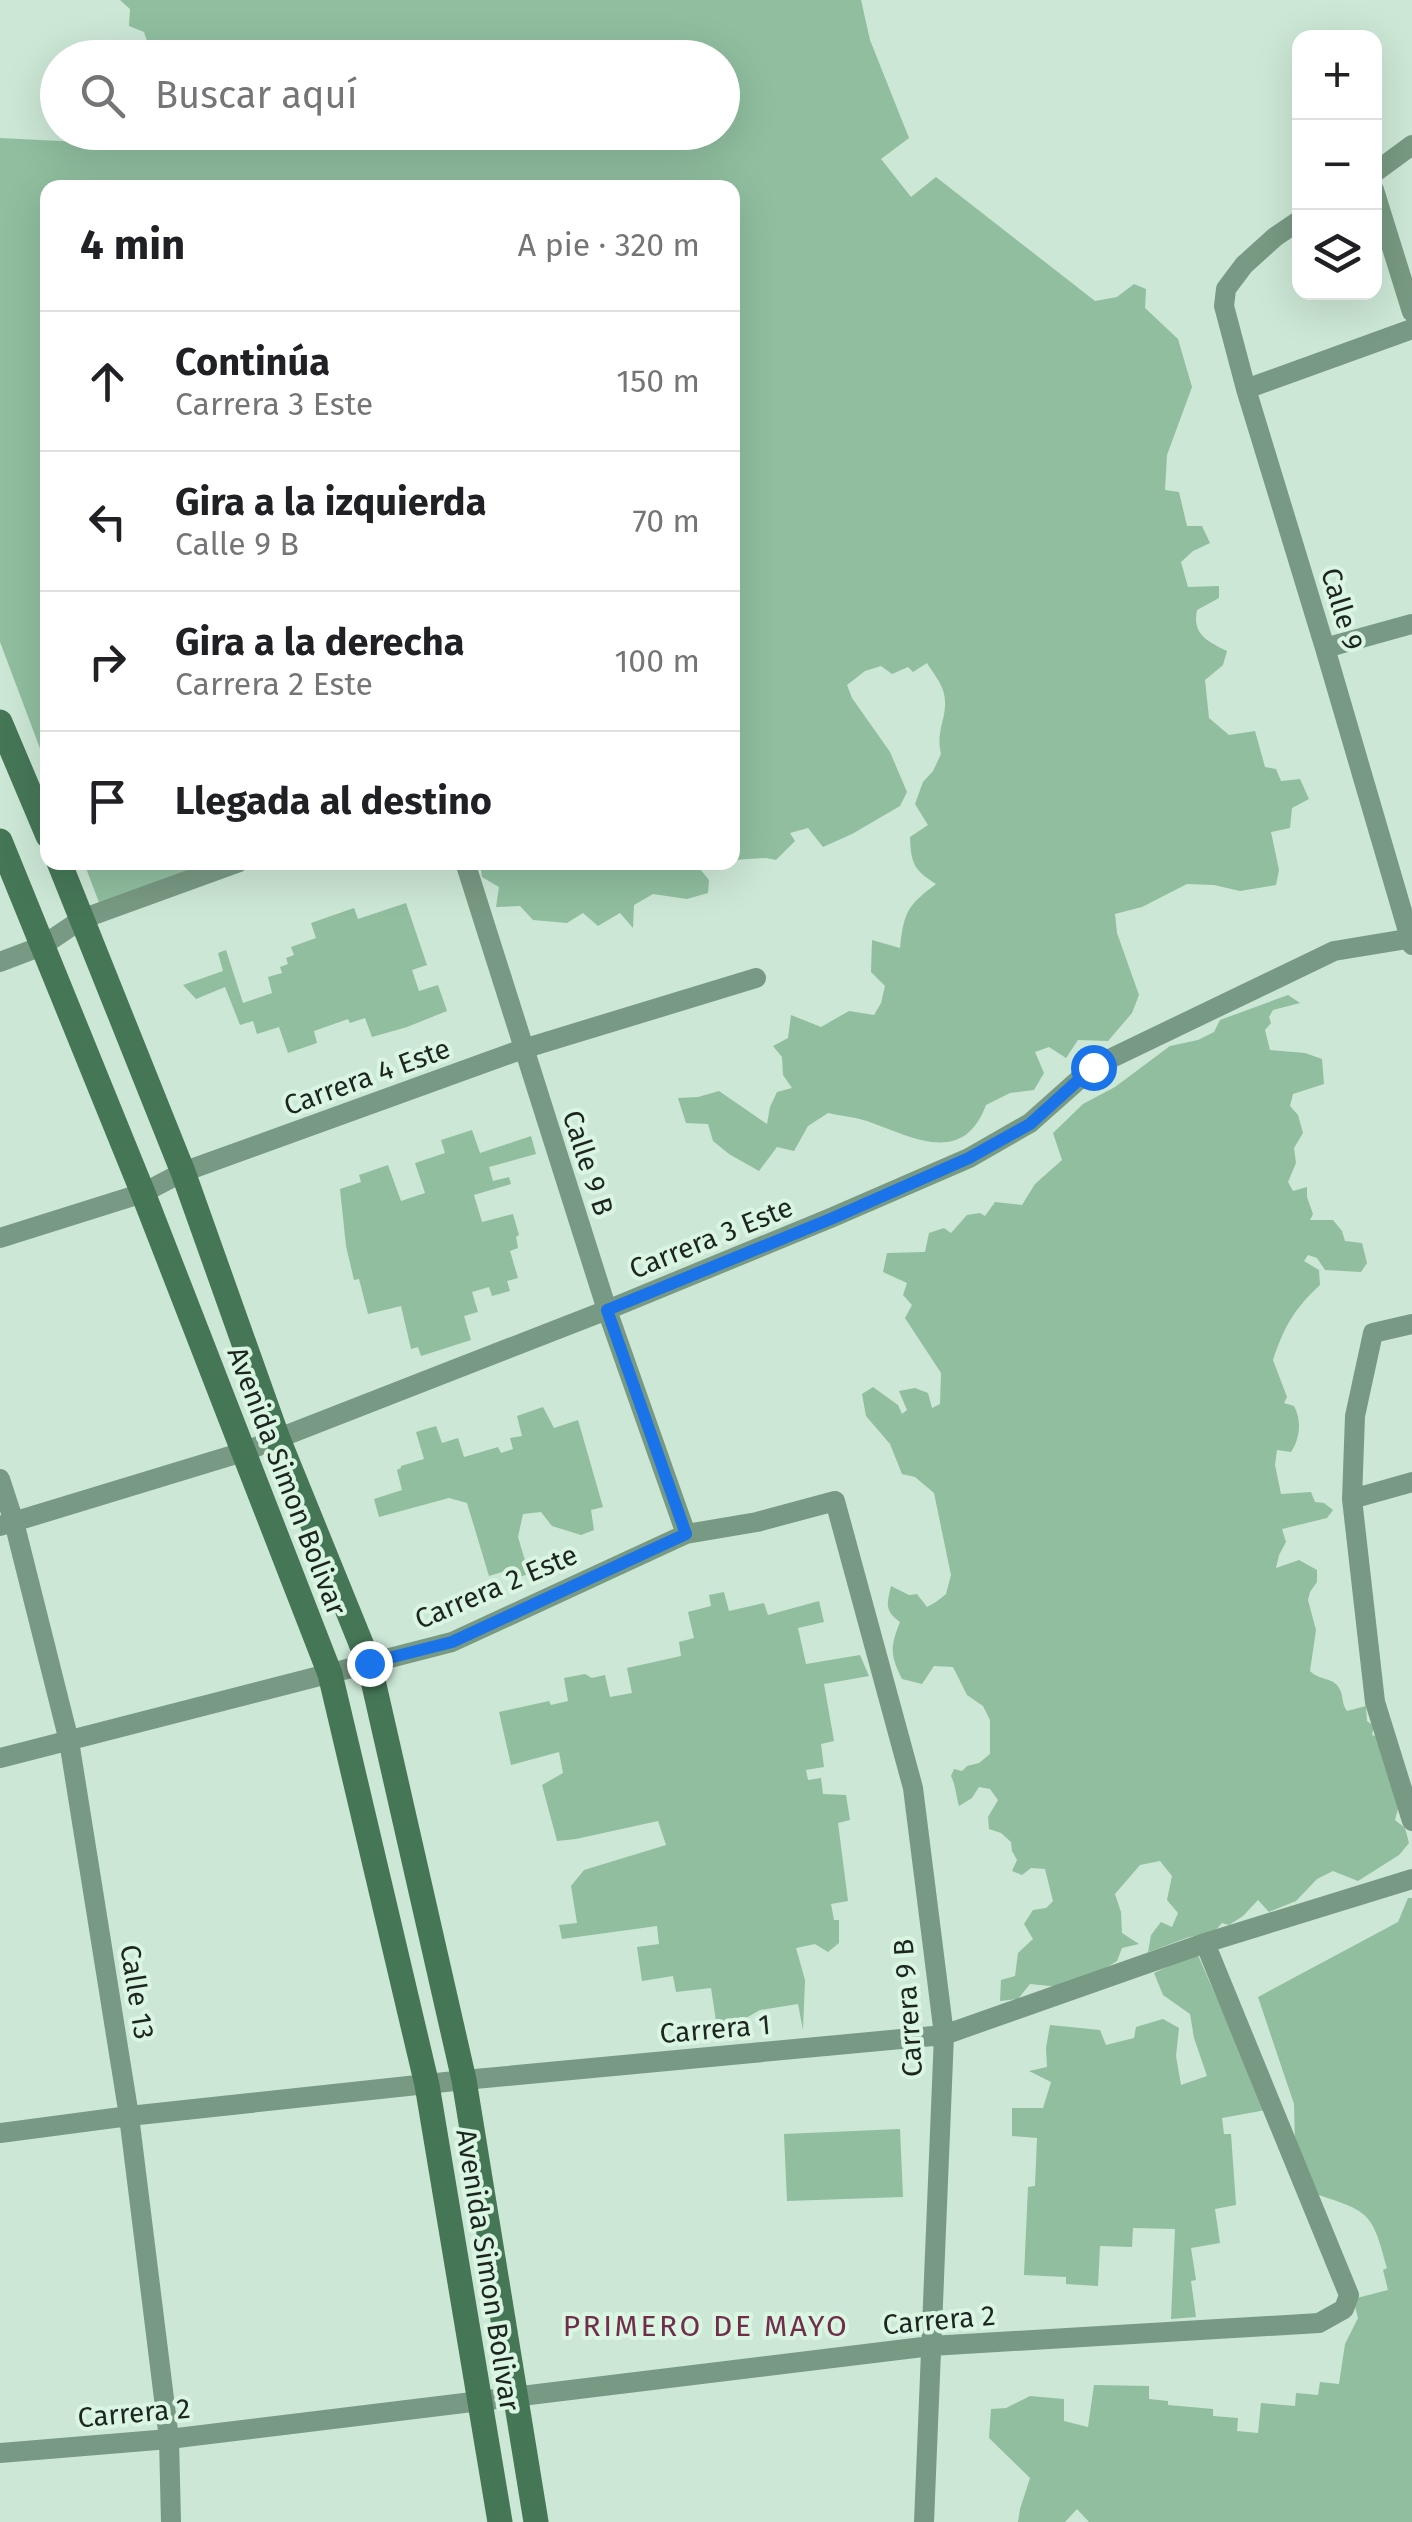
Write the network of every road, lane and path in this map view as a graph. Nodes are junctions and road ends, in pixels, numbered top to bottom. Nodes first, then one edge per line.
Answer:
1 (1412, 145) edge
2 (1382, 167) edge
3 (1380, 210) edge
4 (1292, 225) edge
5 (1412, 312) edge
6 (1412, 329) edge
7 (1246, 389) junction
8 (1412, 624) edge
9 (1325, 648) junction
10 (0, 722) edge
11 (40, 817) edge
12 (0, 842) edge
13 (62, 870) edge
14 (217, 870) edge
15 (467, 870) edge
16 (82, 919) junction
17 (1411, 940) edge
18 (42, 946) junction
19 (0, 962) edge
20 (756, 978) dead end
21 (523, 1049) junction
22 (183, 1172) junction
23 (143, 1193) junction
24 (0, 1238) edge
25 (607, 1310) junction
26 (1412, 1324) edge
27 (278, 1439) junction
28 (243, 1452) junction
29 (0, 1479) edge
30 (1412, 1482) edge
31 (1352, 1499) junction
32 (835, 1501) joint
33 (7, 1524) edge
34 (686, 1534) junction
35 (369, 1663) junction
36 (330, 1674) junction
37 (69, 1741) junction
38 (0, 1758) edge
39 (1412, 1821) edge
40 (1412, 1878) edge
41 (1205, 1943) junction
42 (944, 2035) junction
43 (464, 2080) junction
44 (427, 2085) junction
45 (130, 2116) junction
46 (0, 2133) edge
47 (931, 2346) junction
48 (517, 2396) junction
49 (480, 2401) junction
50 (168, 2438) junction
51 (0, 2453) edge
52 (171, 2522) edge
53 (500, 2522) edge
54 (536, 2522) edge
55 (924, 2522) edge

1 - 2 street
3 - 5 street
4 - 7 street, Calle 9
6 - 7 street
7 - 9 street, Calle 9
8 - 9 street
9 - 17 street, Calle 9
10 - 11 main road
12 - 18 main road, Avenida Simon Bolivar
13 - 16 main road, Avenida Simon Bolivar
14 - 16 street
15 - 21 street, Calle 9 B
16 - 18 street
16 - 22 main road, Avenida Simon Bolivar
17 - 25 street, Carrera 3 Este
18 - 19 street
18 - 23 main road, Avenida Simon Bolivar
20 - 21 street, Carrera 4 Este
21 - 22 street, Carrera 4 Este
21 - 25 street, Calle 9 B
22 - 23 street, Carrera 4 Este
22 - 27 main road, Avenida Simon Bolivar
23 - 24 street, Carrera 4 Este
23 - 28 main road, Avenida Simon Bolivar
25 - 27 street, Carrera 3 Este
25 - 34 street, Calle 9 B
26 - 31 street
27 - 28 street, Carrera 3 Este
27 - 35 main road, Avenida Simon Bolivar
28 - 33 street, Carrera 3 Este
28 - 36 main road, Avenida Simon Bolivar
29 - 33 street, Calle 13
30 - 31 street
31 - 39 street
32 - 34 street, Carrera 2 Este
32 - 42 street, Carrera 9 B
33 - 37 street, Calle 13
34 - 35 street, Carrera 2 Este
35 - 36 street, Carrera 2 Este
35 - 43 main road, Avenida Simon Bolivar
36 - 37 street, Carrera 2 Este
36 - 44 main road, Avenida Simon Bolivar
37 - 38 street, Carrera 2 Este
37 - 45 street, Calle 13
40 - 41 street, Carrera 1
41 - 42 street, Carrera 1
41 - 47 street, Carrera 2
42 - 43 street, Carrera 1
42 - 47 street, Carrera 9 B
43 - 44 street, Carrera 1
43 - 48 main road, Avenida Simon Bolivar
44 - 45 street, Carrera 1
44 - 49 main road, Avenida Simon Bolivar
45 - 46 street, Carrera 1
45 - 50 street, Calle 13
47 - 48 street, Carrera 2
47 - 55 street, Carrera 9 B
48 - 49 street, Carrera 2
48 - 54 main road, Avenida Simon Bolivar
49 - 50 street, Carrera 2
49 - 53 main road, Avenida Simon Bolivar
50 - 51 street, Carrera 2
50 - 52 street, Calle 13

